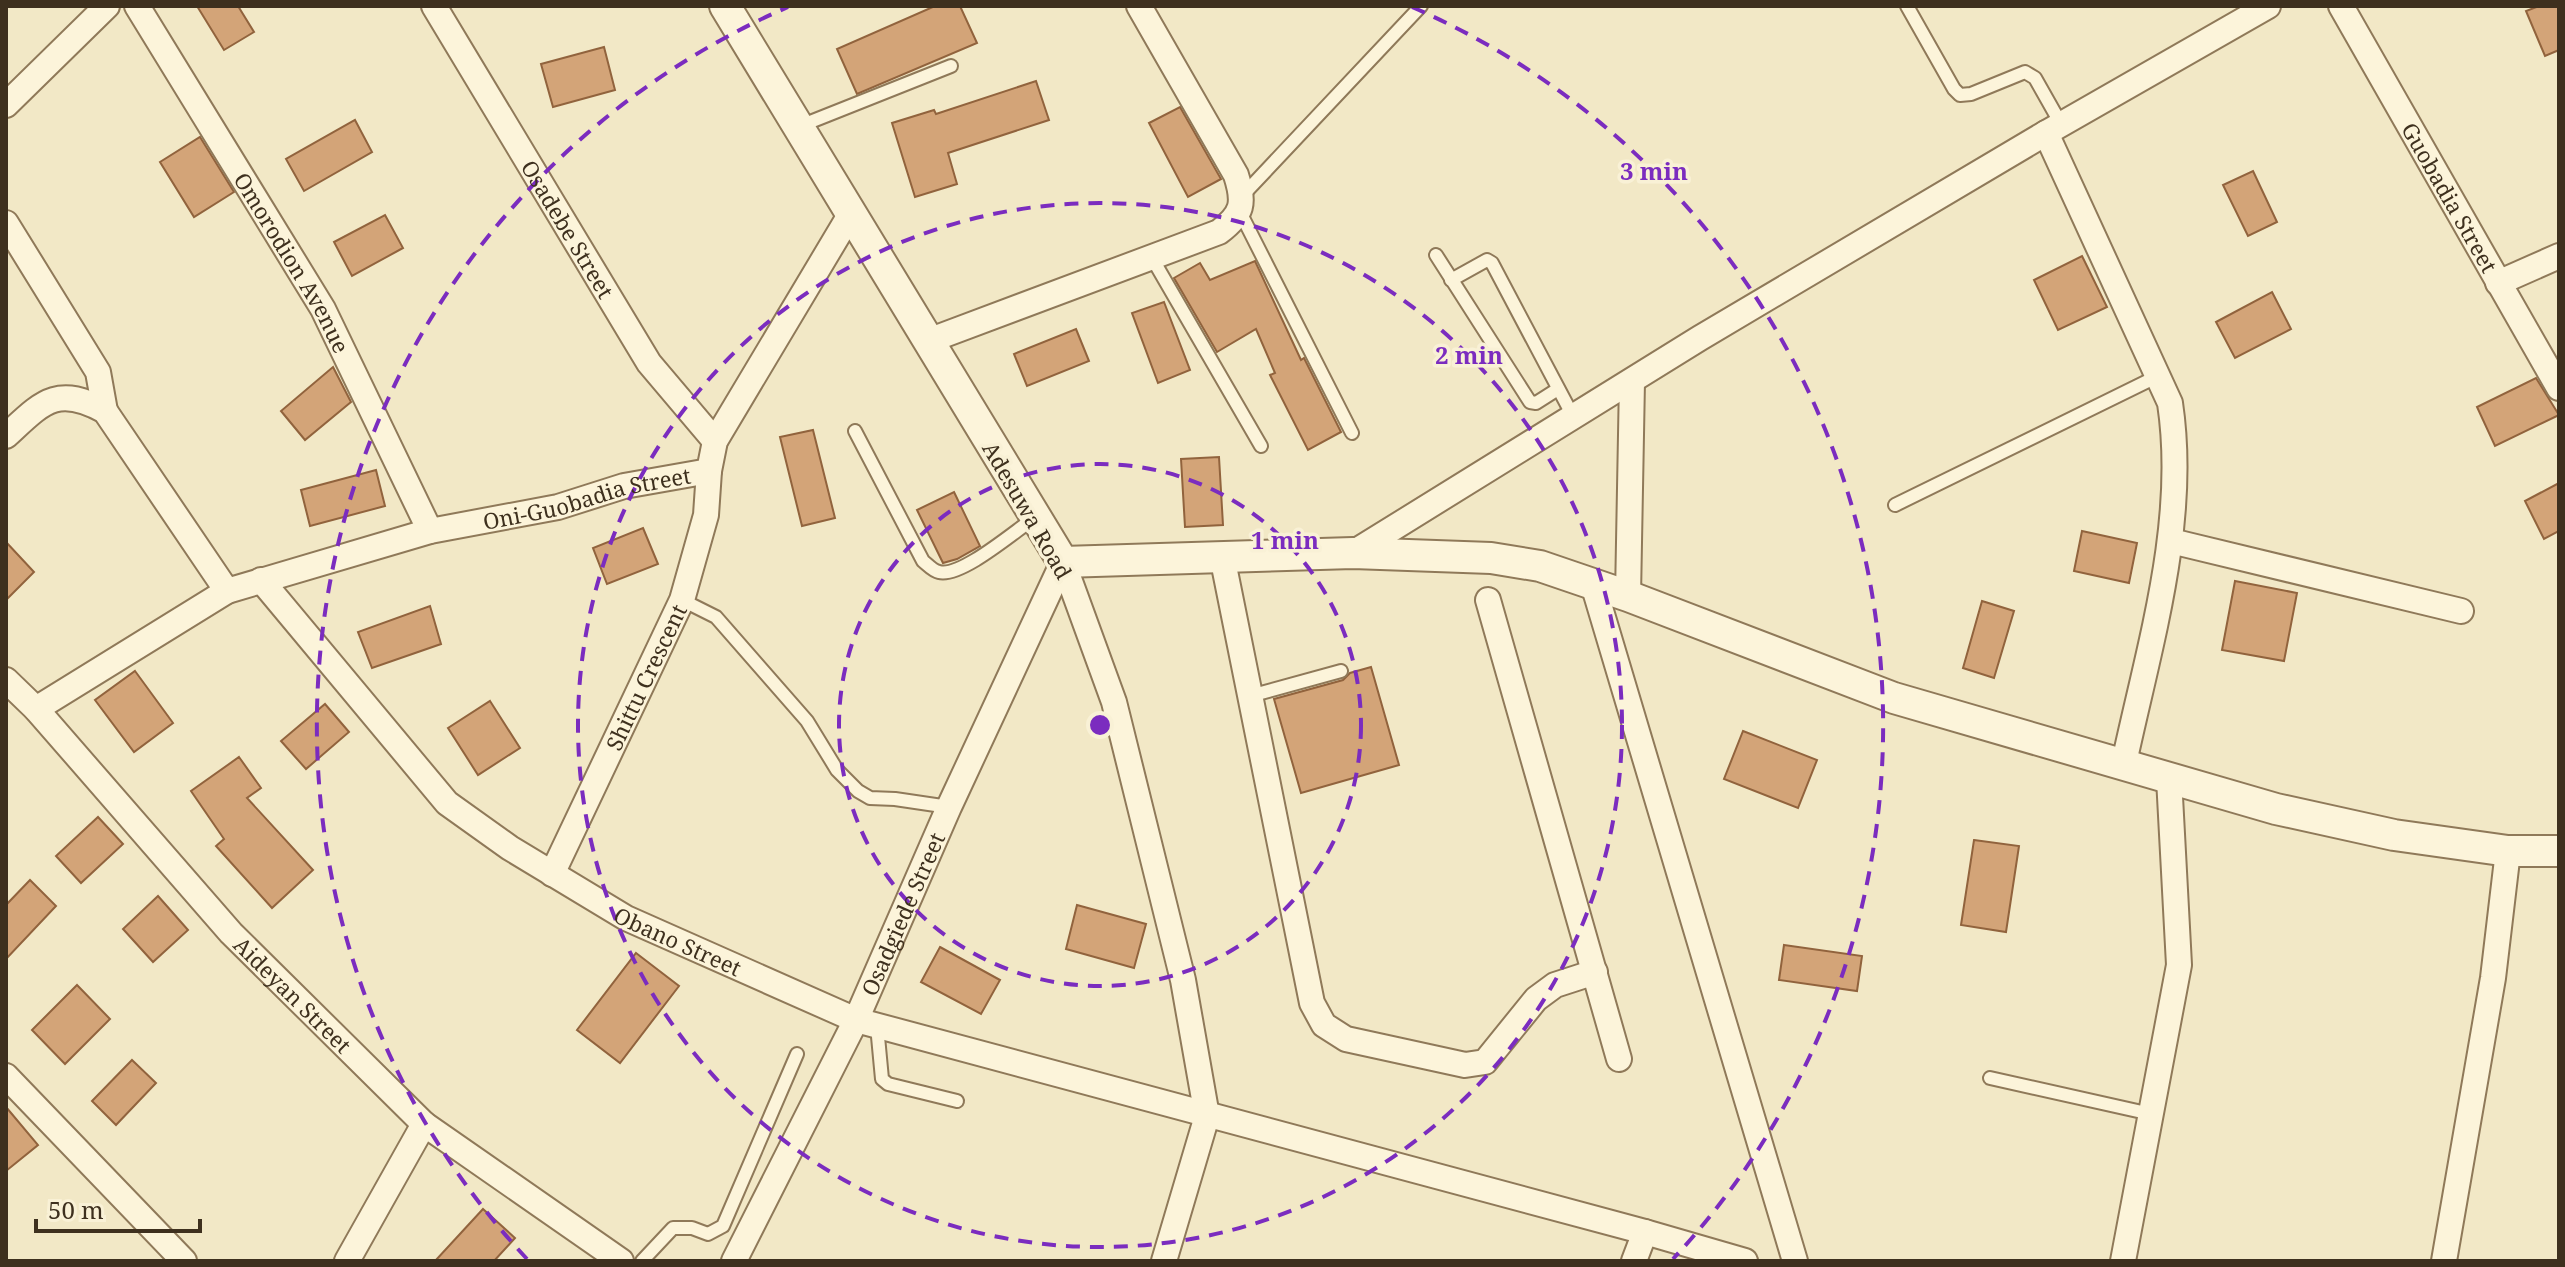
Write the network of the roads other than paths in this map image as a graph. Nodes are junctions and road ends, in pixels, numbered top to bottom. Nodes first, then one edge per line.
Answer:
1 (107, 6) edge
2 (137, 6) edge
3 (434, 6) edge
4 (725, 6) edge
5 (1139, 6) edge
6 (1421, 6) edge
7 (1907, 6) edge
8 (2268, 6) edge
9 (2341, 6) edge
10 (951, 66) dead end
11 (6, 105) edge
12 (797, 128) junction
13 (2054, 128) junction
14 (1241, 204) junction
15 (850, 215) junction
16 (6, 223) edge
17 (1436, 255) dead end
18 (2559, 256) edge
19 (1152, 258) junction
20 (1451, 280) junction
21 (2498, 283) junction
22 (928, 341) junction
23 (2156, 377) junction
24 (1632, 381) junction
25 (2559, 388) edge
26 (1558, 389) junction
27 (105, 411) junction
28 (1574, 418) junction
29 (855, 431) dead end
30 (1352, 433) dead end
31 (6, 436) edge
32 (715, 441) junction
33 (1261, 446) dead end
34 (709, 471) junction
35 (1895, 505) dead end
36 (1036, 517) junction
37 (430, 531) junction
38 (2171, 541) junction
39 (1353, 553) junction
40 (1222, 556) junction
41 (1063, 562) junction
42 (261, 580) junction
43 (1593, 584) junction
44 (227, 591) junction
45 (1628, 596) junction
46 (682, 600) junction
47 (1488, 600) dead end
48 (2461, 611) dead end
49 (1341, 671) dead end
50 (6, 680) edge
51 (1250, 696) junction
52 (36, 709) junction
53 (2124, 763) junction
54 (2169, 778) junction
55 (949, 807) junction
56 (2508, 851) junction
57 (2559, 851) edge
58 (552, 874) junction
59 (1595, 972) junction
60 (867, 1023) junction
61 (797, 1054) dead end
62 (1619, 1059) dead end
63 (6, 1076) edge
64 (1990, 1078) dead end
65 (957, 1101) dead end
66 (2151, 1114) junction
67 (1207, 1116) junction
68 (424, 1124) junction
69 (1645, 1232) junction
70 (184, 1261) edge
71 (347, 1261) edge
72 (621, 1261) edge
73 (642, 1261) edge
74 (734, 1261) edge
75 (1164, 1261) edge
76 (1634, 1261) edge
77 (1745, 1261) edge
78 (1795, 1261) edge
79 (2123, 1261) edge
80 (2444, 1261) edge

1 - 11 street
2 - 37 street, Omorodion Avenue
3 - 32 street, Osadebe Street
4 - 12 street, Adesuwa Road
5 - 14 street
6 - 14 lane
7 - 13 lane
8 - 13 street
9 - 21 street, Guobadia Street
10 - 12 lane
12 - 15 street, Adesuwa Road
13 - 23 street
13 - 24 street
14 - 19 street
14 - 30 lane
15 - 22 street, Adesuwa Road
15 - 32 street, Oni-Guobadia Street
16 - 27 street
17 - 20 lane
18 - 21 street
19 - 22 street
19 - 33 lane
20 - 26 lane
20 - 26 lane
21 - 25 street, Guobadia Street
22 - 36 street, Adesuwa Road
23 - 35 lane
23 - 38 street
24 - 28 street
24 - 45 street
26 - 28 lane
27 - 31 street
27 - 44 street
28 - 39 street
29 - 36 lane
32 - 34 street, Oni-Guobadia Street
34 - 37 street, Oni-Guobadia Street
34 - 46 street, Shittu Crescent
36 - 41 street, Adesuwa Road
37 - 42 street, Oni-Guobadia Street
38 - 48 street
38 - 53 street
39 - 40 street
39 - 43 street
40 - 41 street
40 - 51 street
41 - 55 street, Osadgiede Street
41 - 67 street, Adesuwa Road
42 - 44 street, Oni-Guobadia Street
42 - 58 street, Obano Street
43 - 45 street
43 - 78 street
44 - 52 street, Oni-Guobadia Street
45 - 53 street
46 - 55 lane
46 - 58 street, Shittu Crescent
47 - 59 street
49 - 51 lane
50 - 52 street, Aideyan Street
51 - 59 street
52 - 68 street, Aideyan Street
53 - 54 street
54 - 56 street
54 - 66 street
55 - 60 street, Osadgiede Street
56 - 57 street
56 - 80 street
58 - 60 street, Obano Street
59 - 62 street
60 - 65 lane
60 - 67 street, Obano Street
60 - 74 street, Osadgiede Street
61 - 73 lane
63 - 70 street
64 - 66 lane
66 - 79 street
67 - 69 street, Obano Street
67 - 75 street
68 - 71 street
68 - 72 street, Aideyan Street
69 - 76 street
69 - 77 street, Obano Street

